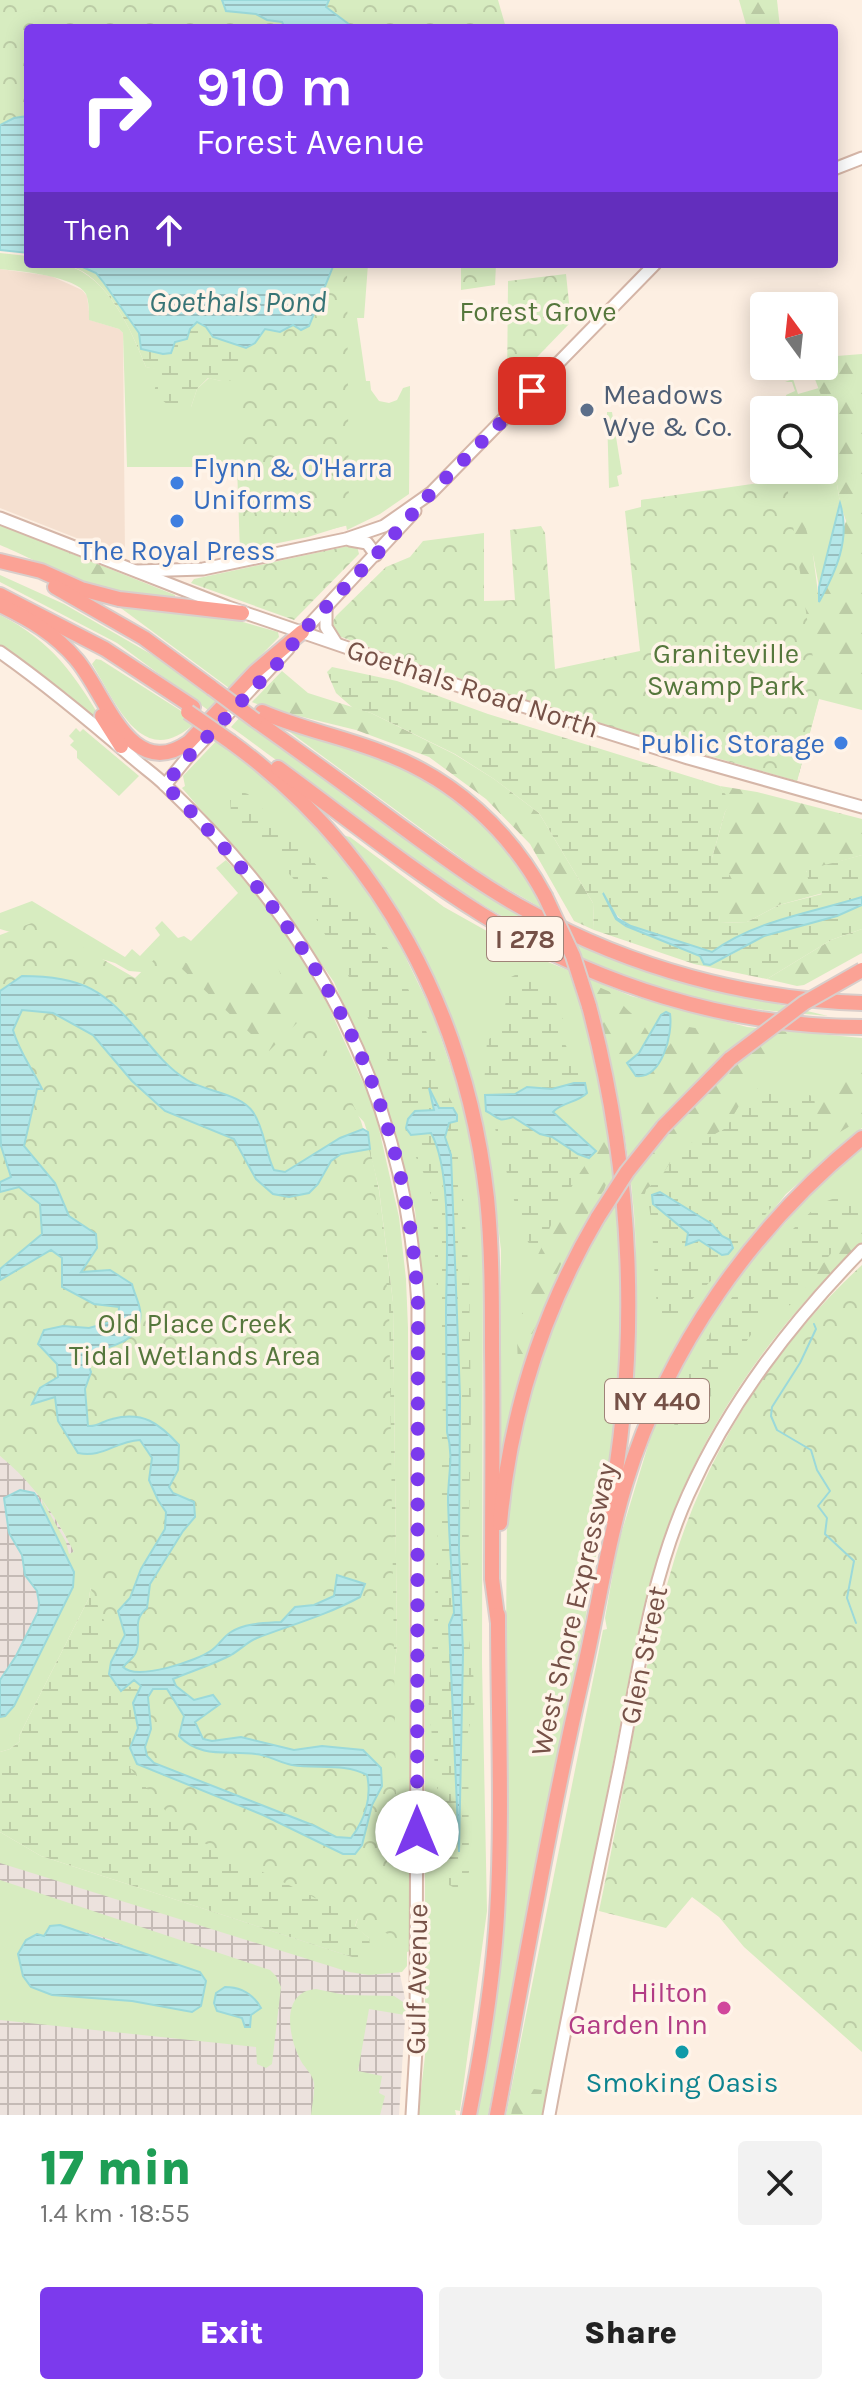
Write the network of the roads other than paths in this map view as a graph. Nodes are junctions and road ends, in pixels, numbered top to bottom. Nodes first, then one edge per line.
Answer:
1 (862, 158) edge
2 (838, 167) edge
3 (651, 268) edge
4 (431, 493) junction
5 (0, 518) edge
6 (346, 539) junction
7 (376, 555) junction
8 (0, 562) edge
9 (133, 571) junction
10 (0, 595) edge
11 (0, 606) edge
12 (326, 608) junction
13 (242, 613) junction
14 (302, 632) junction
15 (336, 643) junction
16 (0, 652) edge
17 (259, 716) junction
18 (234, 740) junction
19 (121, 746) junction
20 (165, 785) junction
21 (862, 807) edge
22 (862, 970) edge
23 (862, 1003) edge
24 (862, 1027) edge
25 (862, 1138) edge
26 (862, 1250) edge
27 (498, 1623) junction
28 (571, 1725) junction
29 (412, 2115) edge
30 (469, 2115) edge
31 (497, 2115) edge
32 (549, 2115) edge

1 - 2 street
3 - 4 street
4 - 6 street
4 - 7 street
5 - 9 street, Goethals Road North
6 - 7 street
6 - 9 street
7 - 12 street
8 - 13 highway
8 - 17 highway
9 - 13 street, Goethals Road North
10 - 18 highway, I 278
11 - 14 highway
11 - 19 highway
12 - 14 street
12 - 15 street
13 - 14 street, Goethals Road North
14 - 15 street, Goethals Road North
14 - 20 street
15 - 21 street, Goethals Road North
16 - 19 street, Gulf Avenue
17 - 23 highway
17 - 28 highway, bridge
18 - 24 highway, I 278
18 - 27 highway
19 - 20 street, Gulf Avenue
20 - 29 street, Gulf Avenue
22 - 27 highway, West Shore Expressway, bridge
25 - 28 highway, West Shore Expressway / NY 440
26 - 32 street, Glen Street
27 - 30 highway, West Shore Expressway
28 - 31 highway, West Shore Expressway / NY 440

